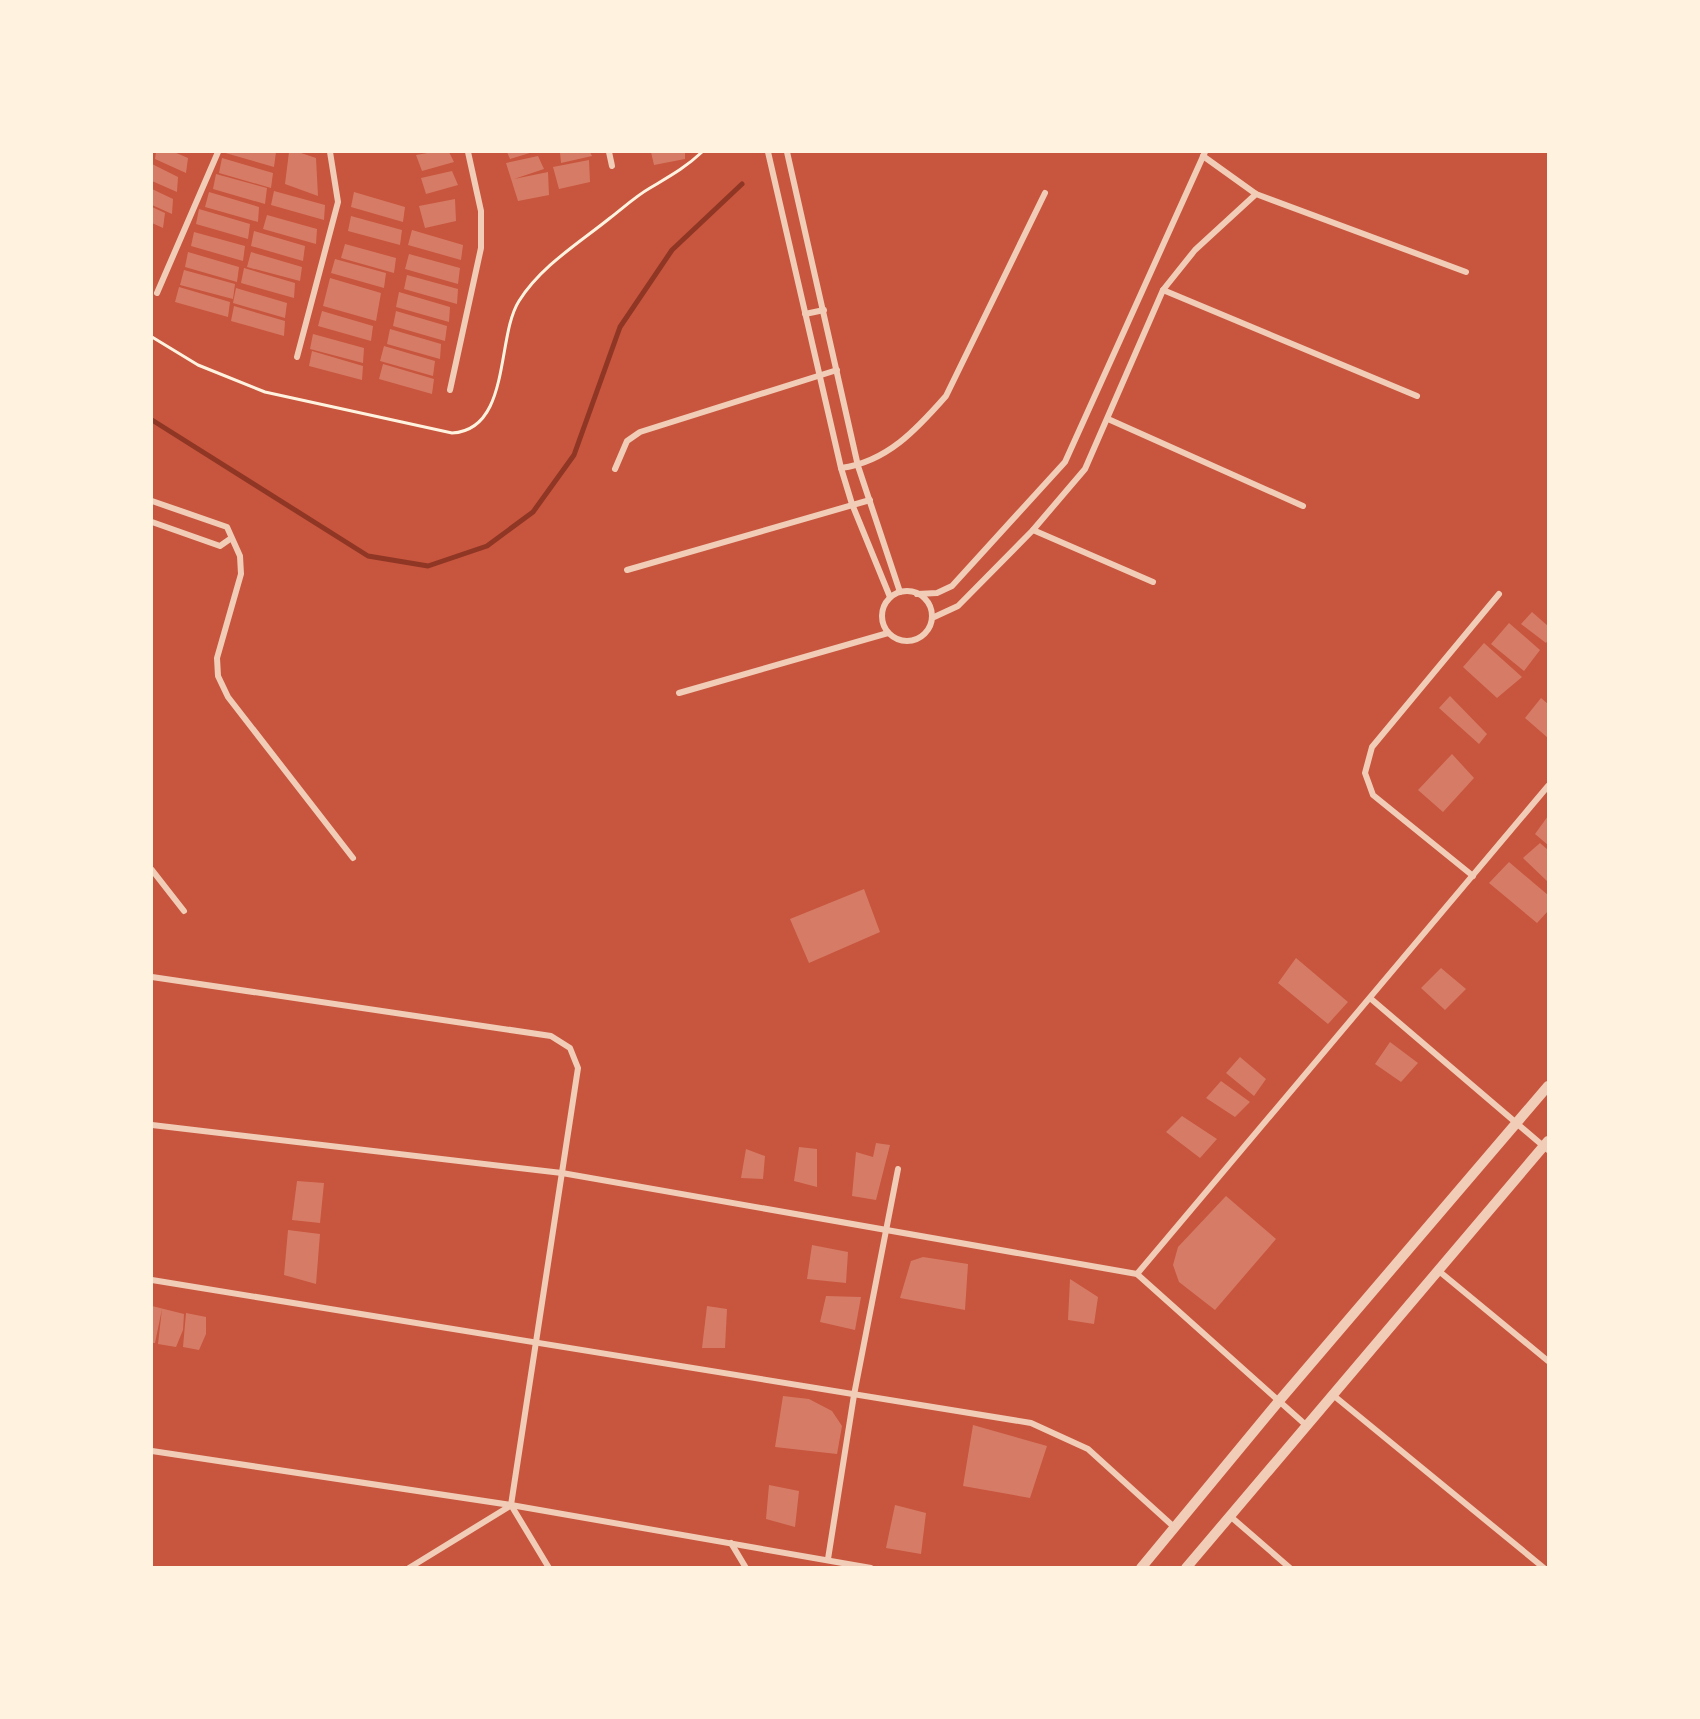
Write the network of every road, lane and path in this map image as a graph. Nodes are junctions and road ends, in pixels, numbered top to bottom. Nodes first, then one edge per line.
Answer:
1 (218, 152) edge
2 (330, 152) edge
3 (468, 152) edge
4 (609, 152) edge
5 (702, 152) edge
6 (768, 152) edge
7 (787, 152) edge
8 (1204, 154) edge
9 (612, 166) dead end
10 (1045, 193) dead end
11 (1256, 194) junction
12 (1467, 272) dead end
13 (1163, 290) junction
14 (157, 293) dead end
15 (824, 310) junction
16 (805, 314) junction
17 (152, 337) edge
18 (297, 357) dead end
19 (837, 370) junction
20 (818, 375) junction
21 (450, 390) dead end
22 (1417, 396) dead end
23 (1108, 419) junction
24 (858, 466) junction
25 (840, 468) junction
26 (615, 469) dead end
27 (870, 500) junction
28 (152, 501) edge
29 (852, 504) junction
30 (1303, 506) dead end
31 (152, 522) edge
32 (1034, 530) junction
33 (230, 539) junction
34 (627, 570) dead end
35 (1153, 582) dead end
36 (900, 592) junction
37 (917, 594) junction
38 (1499, 594) dead end
39 (890, 597) junction
40 (932, 618) junction
41 (888, 633) junction
42 (679, 693) dead end
43 (1548, 786) edge
44 (353, 858) dead end
45 (152, 870) edge
46 (1473, 876) junction
47 (184, 911) dead end
48 (152, 977) edge
49 (1370, 998) junction
50 (1548, 1086) edge
51 (1517, 1124) junction
52 (152, 1125) edge
53 (1547, 1146) edge
54 (898, 1169) dead end
55 (562, 1173) junction
56 (886, 1231) junction
57 (1440, 1272) junction
58 (1137, 1274) junction
59 (152, 1280) edge
60 (536, 1343) junction
61 (1548, 1361) edge
62 (854, 1395) junction
63 (1333, 1395) junction
64 (1279, 1401) junction
65 (1307, 1426) junction
66 (152, 1451) edge
67 (511, 1505) junction
68 (1230, 1516) junction
69 (1174, 1527) junction
70 (731, 1543) junction
71 (828, 1559) junction
72 (409, 1568) edge
73 (549, 1568) edge
74 (746, 1568) edge
75 (870, 1568) edge
76 (1141, 1568) edge
77 (1186, 1568) edge
78 (1290, 1568) edge
79 (1544, 1568) edge

1 - 14 street
2 - 18 street
3 - 21 street
4 - 9 street
5 - 17 path
6 - 16 street
7 - 15 street
8 - 11 street
8 - 37 street
10 - 24 street
11 - 12 street
11 - 13 street
13 - 22 street
13 - 23 street
15 - 16 street
15 - 19 street
16 - 20 street
19 - 20 street
19 - 24 street
20 - 25 street
20 - 26 street
23 - 30 street
23 - 32 street
24 - 25 street
24 - 27 street
25 - 29 street
27 - 29 street
27 - 36 street
28 - 33 street
29 - 34 street
29 - 39 street
31 - 33 street
32 - 35 street
32 - 40 street
33 - 44 street
36 - 37 street
36 - 39 street
37 - 40 street
38 - 46 street
39 - 41 street
40 - 41 street
41 - 42 street
43 - 46 street
45 - 47 street
46 - 49 street
48 - 55 street
49 - 51 street
49 - 58 street
50 - 51 street
51 - 53 street
51 - 64 street
52 - 55 street
53 - 57 street
54 - 56 street
55 - 56 street
55 - 60 street
56 - 58 street
56 - 62 street
57 - 61 street
57 - 63 street
58 - 64 street
59 - 60 street
60 - 62 street
60 - 67 street
62 - 69 street
62 - 71 street
63 - 65 street
63 - 79 street
64 - 65 street
64 - 69 street
65 - 68 street
66 - 67 street
67 - 70 street
67 - 72 street
67 - 73 street
68 - 77 street
68 - 78 street
69 - 76 street
70 - 71 street
70 - 74 street
71 - 75 street

